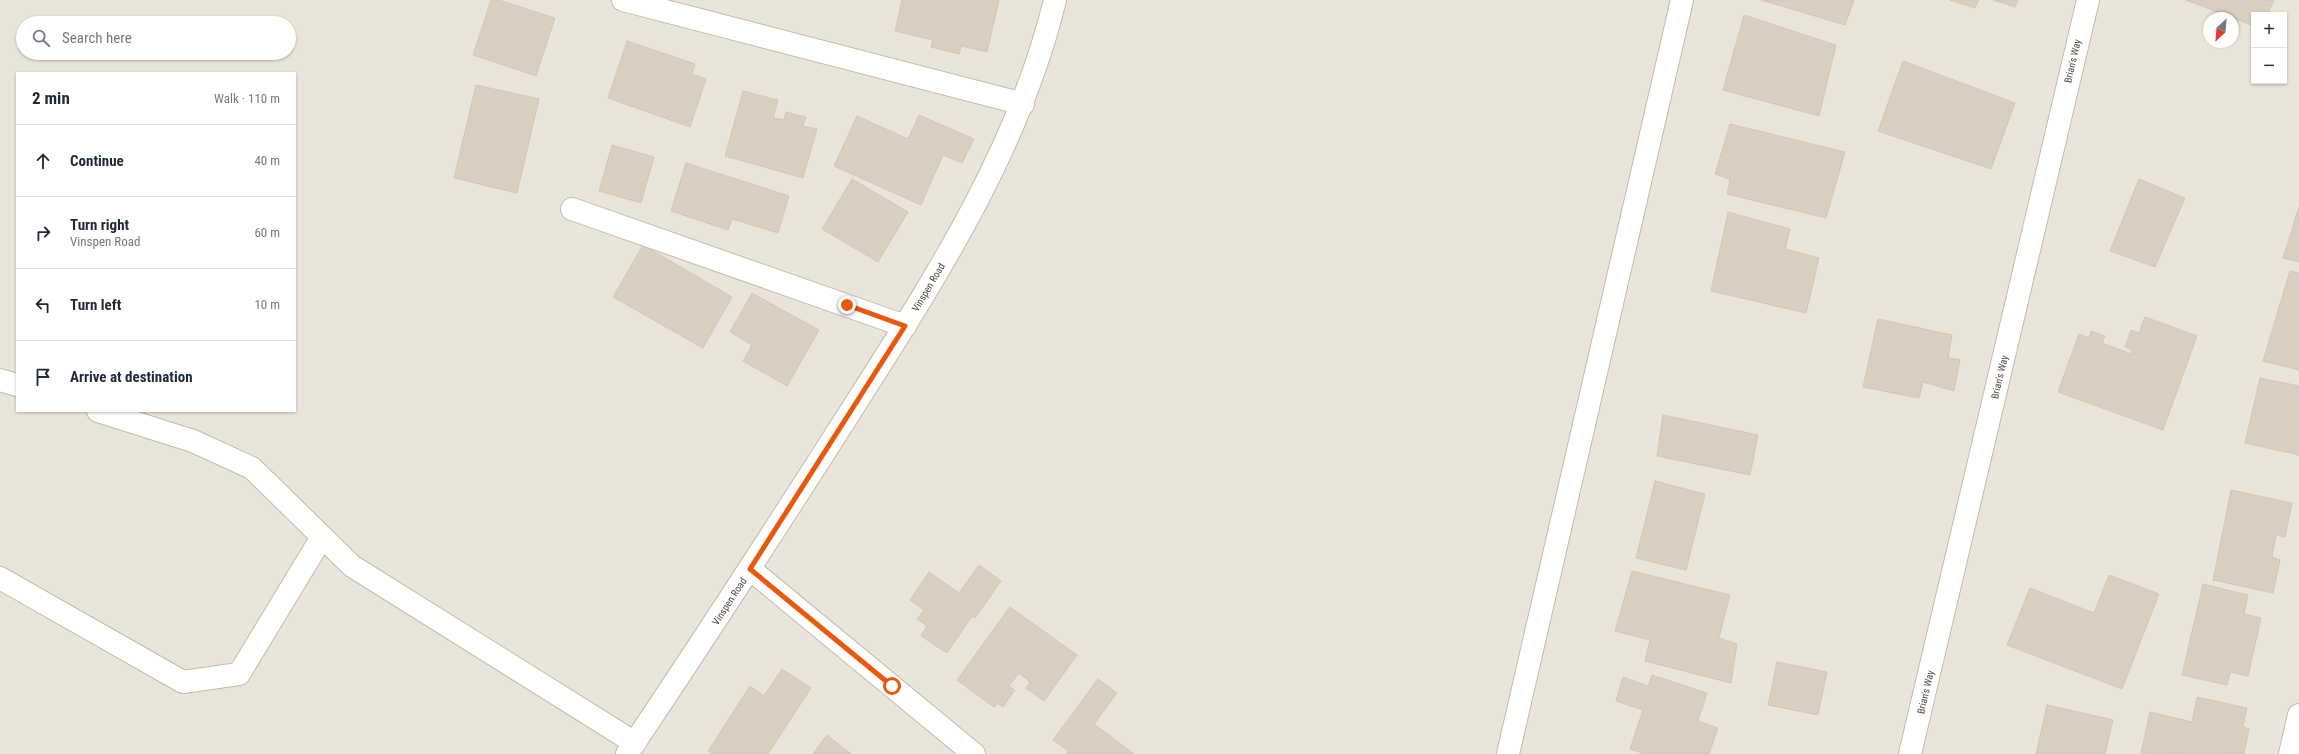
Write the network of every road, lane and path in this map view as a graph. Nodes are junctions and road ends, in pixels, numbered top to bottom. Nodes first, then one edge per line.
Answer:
1 (1055, 0) edge
2 (1682, 0) edge
3 (2088, 0) edge
4 (633, 1) edge
5 (1023, 104) junction
6 (572, 209) dead end
7 (905, 326) junction
8 (0, 380) edge
9 (16, 385) edge
10 (101, 412) edge
11 (322, 537) junction
12 (750, 569) junction
13 (0, 578) edge
14 (2299, 715) edge
15 (631, 748) edge
16 (974, 754) edge
17 (1508, 754) edge
18 (1910, 754) edge
19 (2290, 754) edge

1 - 5 street, Vinspen Road
2 - 17 street
3 - 18 street, Brian's Way
4 - 5 street
5 - 7 street, Vinspen Road
6 - 7 street
7 - 12 street, Vinspen Road
8 - 9 street
10 - 11 street
11 - 13 street
11 - 15 street
12 - 15 street, Vinspen Road
12 - 16 street
14 - 19 street

